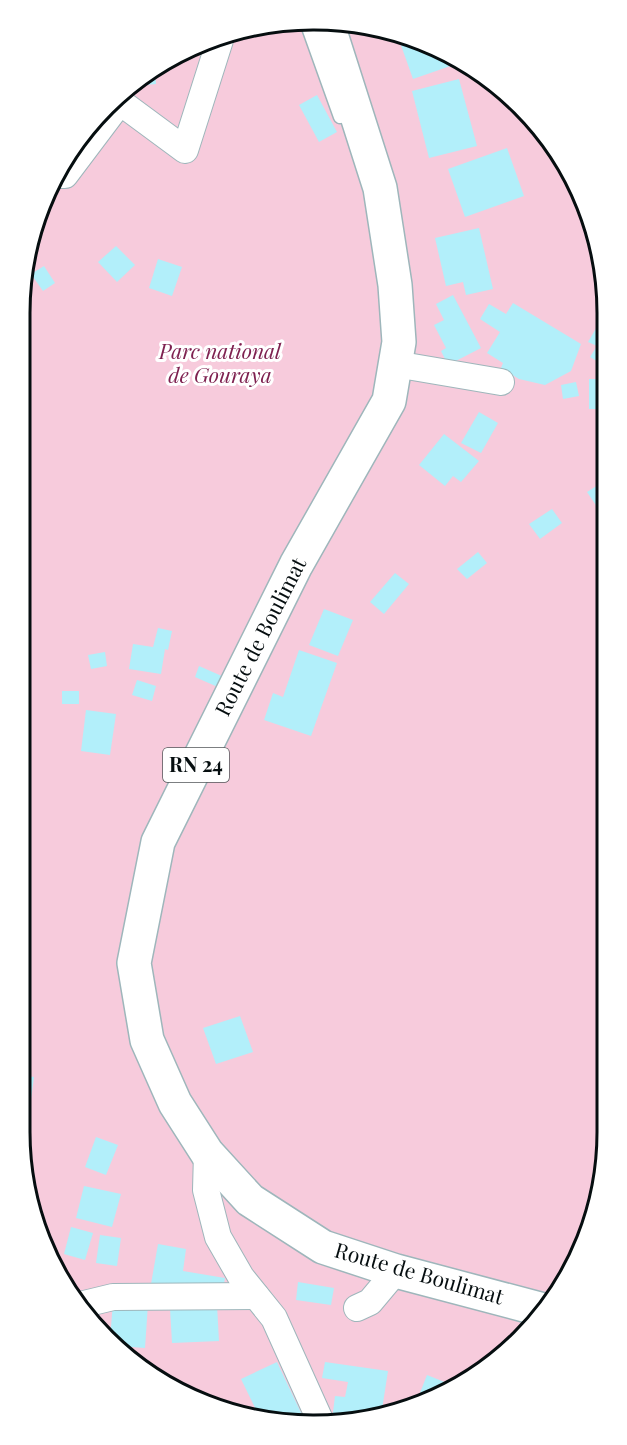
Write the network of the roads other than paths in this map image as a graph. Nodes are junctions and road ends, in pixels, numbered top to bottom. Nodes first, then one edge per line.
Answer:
1 (309, 30) edge
2 (330, 31) edge
3 (218, 47) edge
4 (123, 103) edge
5 (103, 123) edge
6 (344, 127) dead end
7 (72, 165) edge
8 (395, 364) junction
9 (501, 382) dead end
10 (207, 1153) junction
11 (396, 1272) junction
12 (256, 1296) junction
13 (88, 1303) edge
14 (357, 1308) dead end
15 (535, 1308) edge
16 (318, 1415) edge

1 - 6 lane
2 - 8 main road, Route de Boulimat / RN 24
3 - 4 street
5 - 7 street
8 - 9 street
8 - 10 main road, Route de Boulimat / RN 24
10 - 11 main road, Route de Boulimat / RN 24
10 - 12 street
11 - 14 street
11 - 15 main road, Route de Boulimat / RN 24
12 - 13 street
12 - 16 street

